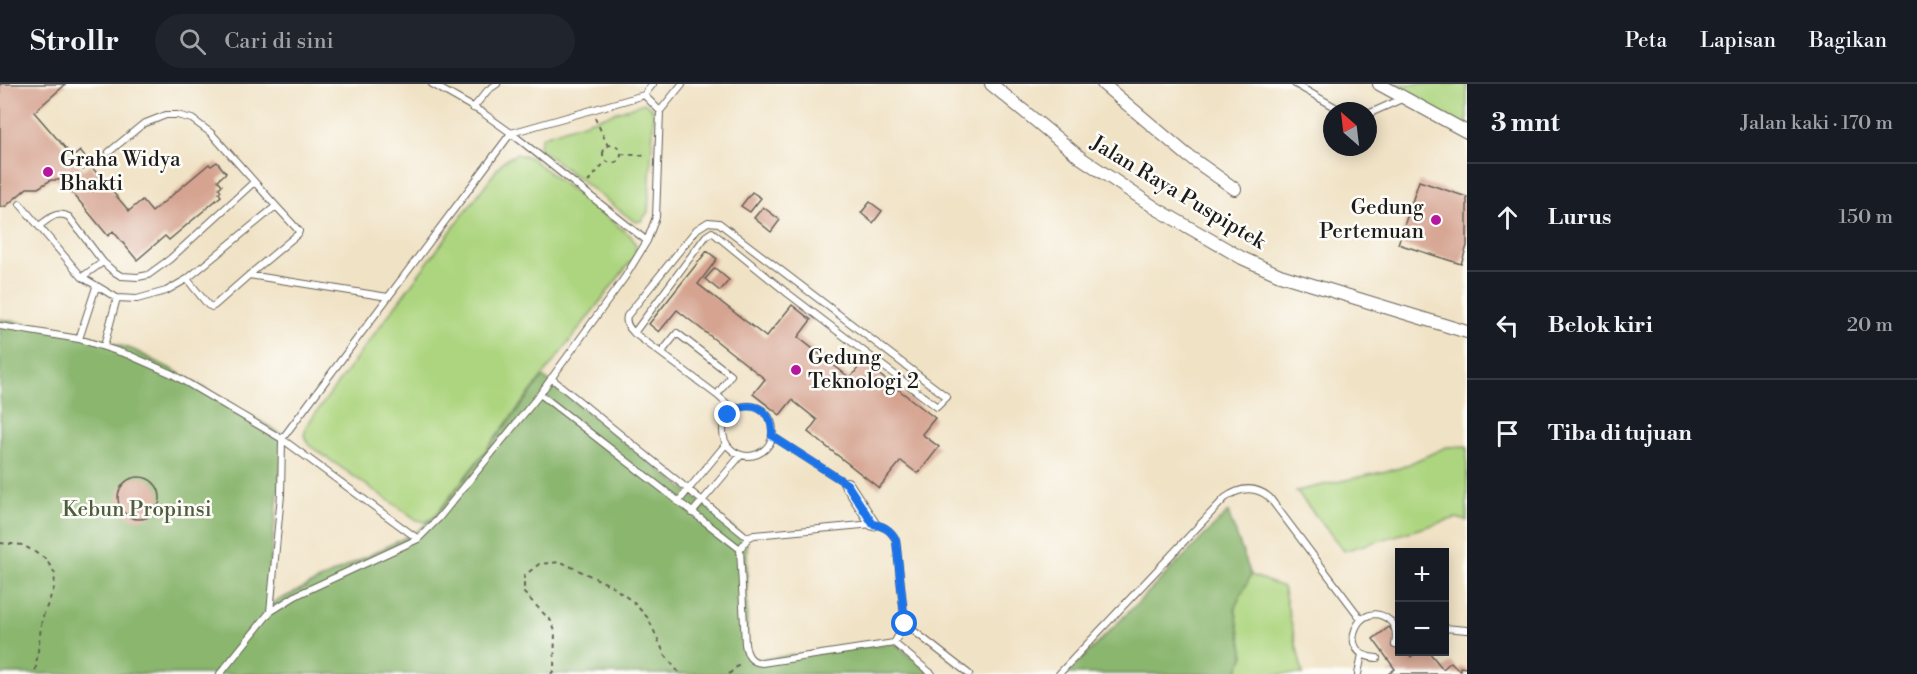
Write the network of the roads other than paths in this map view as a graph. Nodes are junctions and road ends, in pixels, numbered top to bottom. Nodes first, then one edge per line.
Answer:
1 (432, 84) edge
2 (497, 84) edge
3 (653, 84) edge
4 (682, 84) edge
5 (991, 84) edge
6 (1103, 84) edge
7 (1295, 84) edge
8 (1379, 84) edge
9 (644, 95) junction
10 (1405, 98) junction
11 (1326, 102) edge
12 (473, 108) junction
13 (1377, 110) edge
14 (660, 111) junction
15 (1467, 132) edge
16 (511, 133) junction
17 (109, 152) dead end
18 (254, 182) junction
19 (1234, 189) dead end
20 (20, 204) dead end
21 (276, 206) junction
22 (39, 226) junction
23 (697, 229) junction
24 (706, 236) junction
25 (647, 241) junction
26 (103, 262) junction
27 (249, 275) junction
28 (82, 277) junction
29 (187, 279) junction
30 (796, 280) junction
31 (96, 287) junction
32 (786, 292) junction
33 (388, 297) junction
34 (117, 298) junction
35 (827, 305) junction
36 (818, 316) junction
37 (854, 325) junction
38 (0, 326) edge
39 (1467, 332) edge
40 (634, 333) junction
41 (846, 336) junction
42 (79, 339) junction
43 (104, 346) junction
44 (886, 351) junction
45 (661, 352) junction
46 (878, 361) junction
47 (551, 378) junction
48 (922, 378) junction
49 (913, 388) junction
50 (540, 394) junction
51 (717, 395) junction
52 (734, 410) junction
53 (772, 436) junction
54 (282, 439) junction
55 (726, 444) junction
56 (741, 455) junction
57 (847, 484) joint
58 (687, 490) junction
59 (678, 502) junction
60 (701, 502) junction
61 (692, 513) junction
62 (873, 524) junction
63 (418, 538) junction
64 (748, 538) junction
65 (740, 549) junction
66 (270, 612) junction
67 (1361, 619) junction
68 (1395, 623) edge
69 (905, 624) junction
70 (1449, 628) edge
71 (1467, 630) edge
72 (894, 644) junction
73 (1362, 654) junction
74 (1377, 658) dead end
75 (220, 674) edge
76 (932, 674) edge
77 (969, 674) edge
78 (1059, 674) edge
79 (1358, 674) edge

1 - 12 lane
2 - 12 lane
3 - 9 lane
4 - 14 lane
5 - 39 street, Jalan Raya Puspiptek
6 - 19 street
7 - 11 lane
8 - 10 street
9 - 14 lane
9 - 16 lane
10 - 13 lane
10 - 15 street
12 - 16 lane
14 - 25 lane
16 - 25 lane
16 - 33 lane
17 - 18 lane
18 - 21 lane
18 - 26 lane
20 - 22 lane
21 - 27 lane
21 - 29 lane
22 - 26 lane
22 - 28 lane
23 - 24 lane
23 - 30 lane
23 - 40 lane
24 - 32 lane
24 - 40 lane
25 - 47 lane
26 - 28 lane
27 - 29 lane
27 - 33 lane
28 - 31 lane
29 - 34 lane
30 - 32 lane
30 - 35 lane
31 - 34 lane
31 - 42 lane
32 - 36 lane
33 - 54 lane
34 - 43 lane
35 - 36 lane
35 - 37 lane
36 - 41 lane
37 - 41 lane
37 - 44 lane
38 - 42 lane
40 - 45 lane
41 - 46 lane
42 - 43 lane
43 - 54 lane
44 - 46 lane
44 - 48 lane
45 - 51 lane
45 - 51 lane
46 - 49 lane
47 - 50 lane
47 - 58 lane
48 - 49 lane
48 - 49 lane
50 - 59 lane
50 - 63 lane
51 - 52 lane
52 - 53 lane
52 - 55 lane
53 - 56 lane
53 - 57 lane
54 - 63 lane
54 - 66 lane
55 - 56 lane
55 - 58 lane
56 - 60 lane
57 - 62 street
58 - 59 lane
58 - 60 lane
59 - 61 lane
60 - 61 lane
60 - 64 lane
61 - 65 lane
62 - 64 lane
62 - 69 lane
63 - 66 lane
64 - 65 lane
65 - 72 lane
66 - 75 lane
67 - 68 lane
67 - 73 lane
67 - 78 lane
69 - 72 lane
69 - 77 lane
70 - 71 lane
72 - 76 lane
73 - 74 lane
73 - 79 lane

